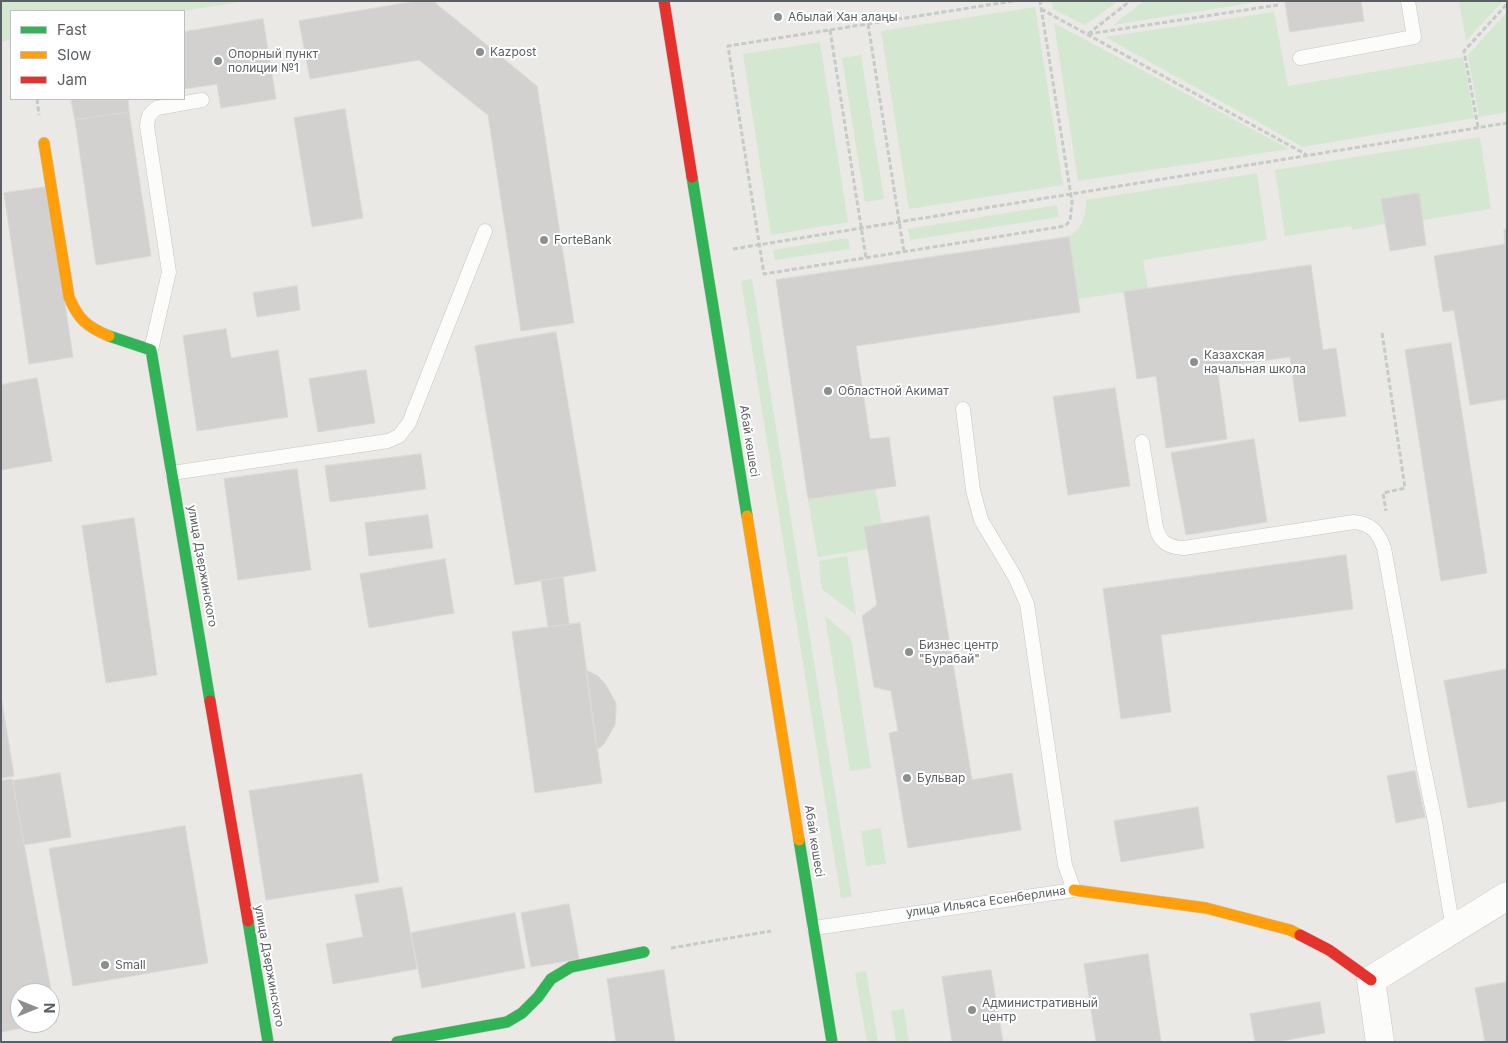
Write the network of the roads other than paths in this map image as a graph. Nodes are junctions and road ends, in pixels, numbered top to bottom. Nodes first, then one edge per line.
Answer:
1 (664, 1) edge
2 (1408, 1) edge
3 (1300, 58) dead end
4 (202, 100) dead end
5 (44, 143) dead end
6 (485, 231) dead end
7 (151, 350) junction
8 (963, 410) dead end
9 (1142, 442) dead end
10 (172, 472) junction
11 (1074, 890) junction
12 (1507, 896) edge
13 (814, 928) junction
14 (1453, 930) junction
15 (644, 952) road end
16 (1371, 980) junction
17 (268, 1042) edge
18 (398, 1042) edge
19 (832, 1042) edge
20 (1380, 1042) edge

1 - 13 street, Абай көшесі
2 - 3 lane
4 - 7 lane
5 - 7 street
6 - 10 lane
7 - 10 street, улица Дзержинского
8 - 11 lane
9 - 14 lane
10 - 17 street, улица Дзержинского
11 - 13 lane, улица Ильяса Есенберлина
11 - 16 street, улица Ильяса Есенберлина
12 - 14 street
13 - 19 street
14 - 16 street
15 - 18 street
16 - 20 street

